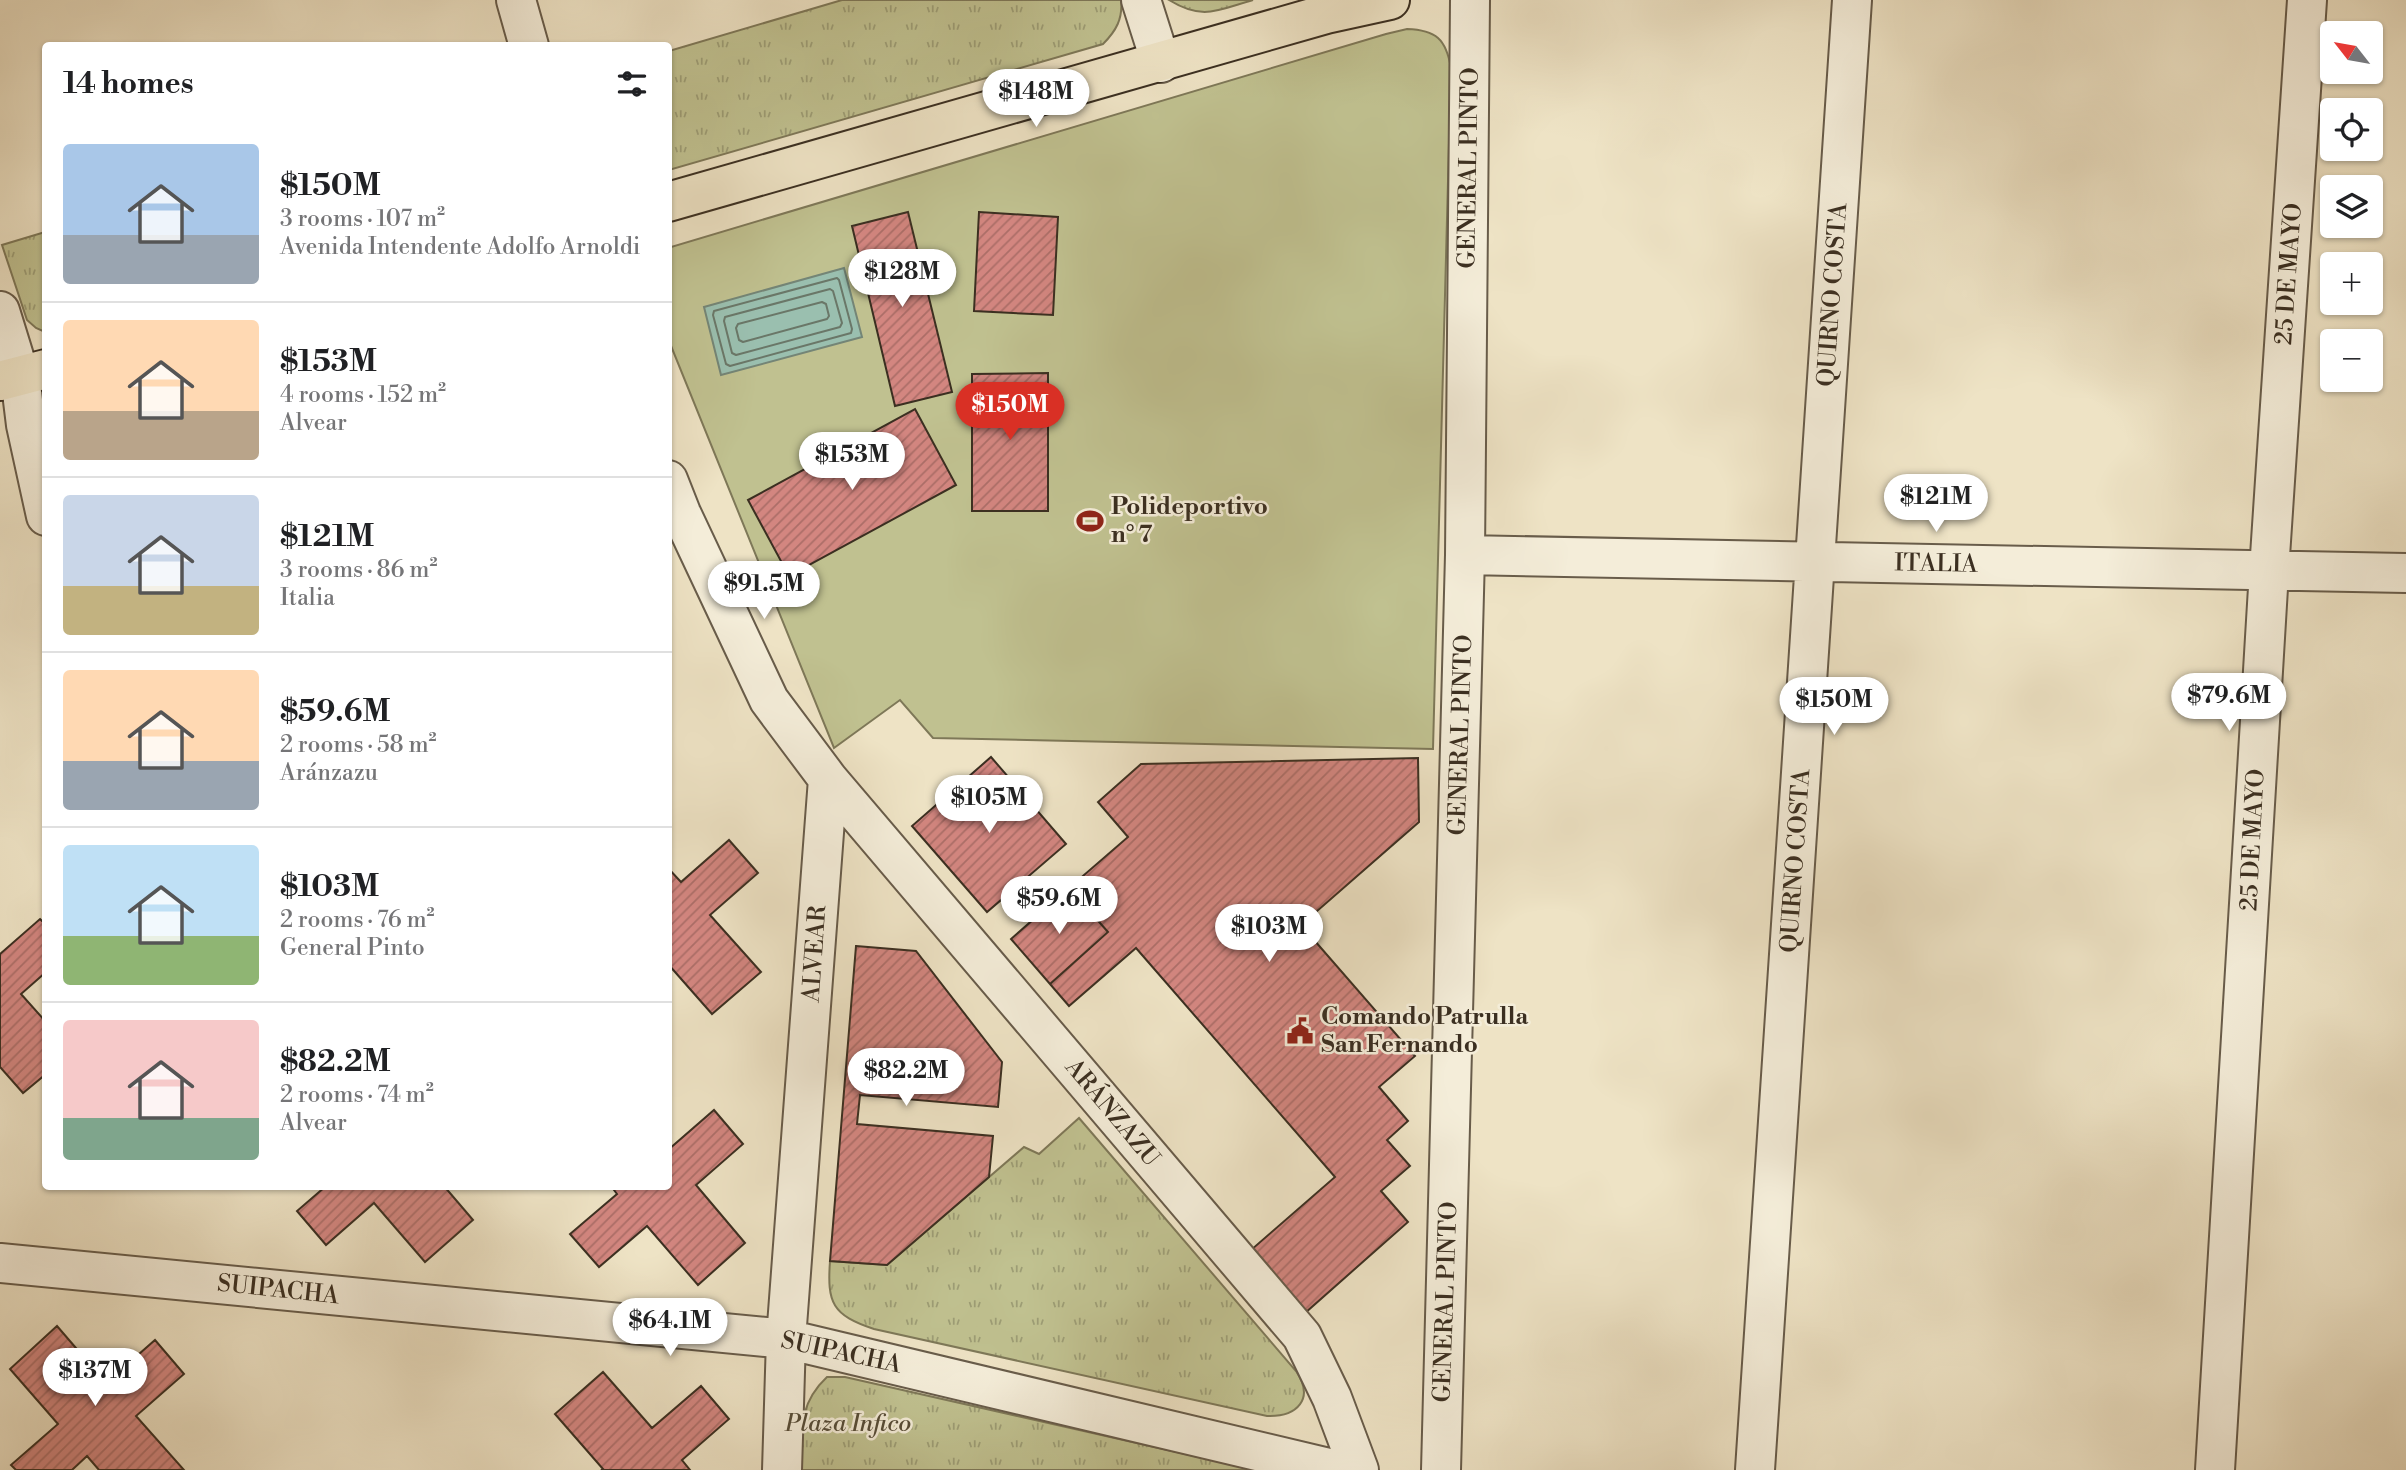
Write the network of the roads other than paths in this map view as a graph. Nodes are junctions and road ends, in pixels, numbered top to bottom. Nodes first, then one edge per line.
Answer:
1 (516, 0) edge
2 (1140, 0) edge
3 (1390, 0) edge
4 (1470, 0) edge
5 (1852, 0) edge
6 (2307, 0) edge
7 (528, 42) edge
8 (1161, 64) junction
9 (672, 201) edge
10 (0, 311) edge
11 (22, 375) edge
12 (672, 490) edge
13 (42, 498) edge
14 (1465, 555) junction
15 (1815, 562) junction
16 (2269, 571) junction
17 (2406, 573) edge
18 (828, 779) junction
19 (0, 1264) edge
20 (786, 1339) junction
21 (782, 1470) edge
22 (1337, 1470) edge
23 (1359, 1470) edge
24 (1441, 1470) edge
25 (1755, 1470) edge
26 (2215, 1470) edge

1 - 7 street
2 - 8 street
3 - 8 main road
4 - 14 street, GENERAL PINTO
5 - 15 street, QUIRNO COSTA
6 - 16 street, 25 DE MAYO
8 - 9 main road
10 - 11 street
11 - 13 street
12 - 18 street
14 - 15 street, ITALIA
14 - 24 street, GENERAL PINTO
15 - 16 street, ITALIA
15 - 25 street, QUIRNO COSTA
16 - 17 street, ITALIA
16 - 26 street, 25 DE MAYO
18 - 20 street, ALVEAR
18 - 23 street, ARÁNZAZU
19 - 20 street, SUIPACHA
20 - 21 street, ALVEAR
20 - 22 street, SUIPACHA

